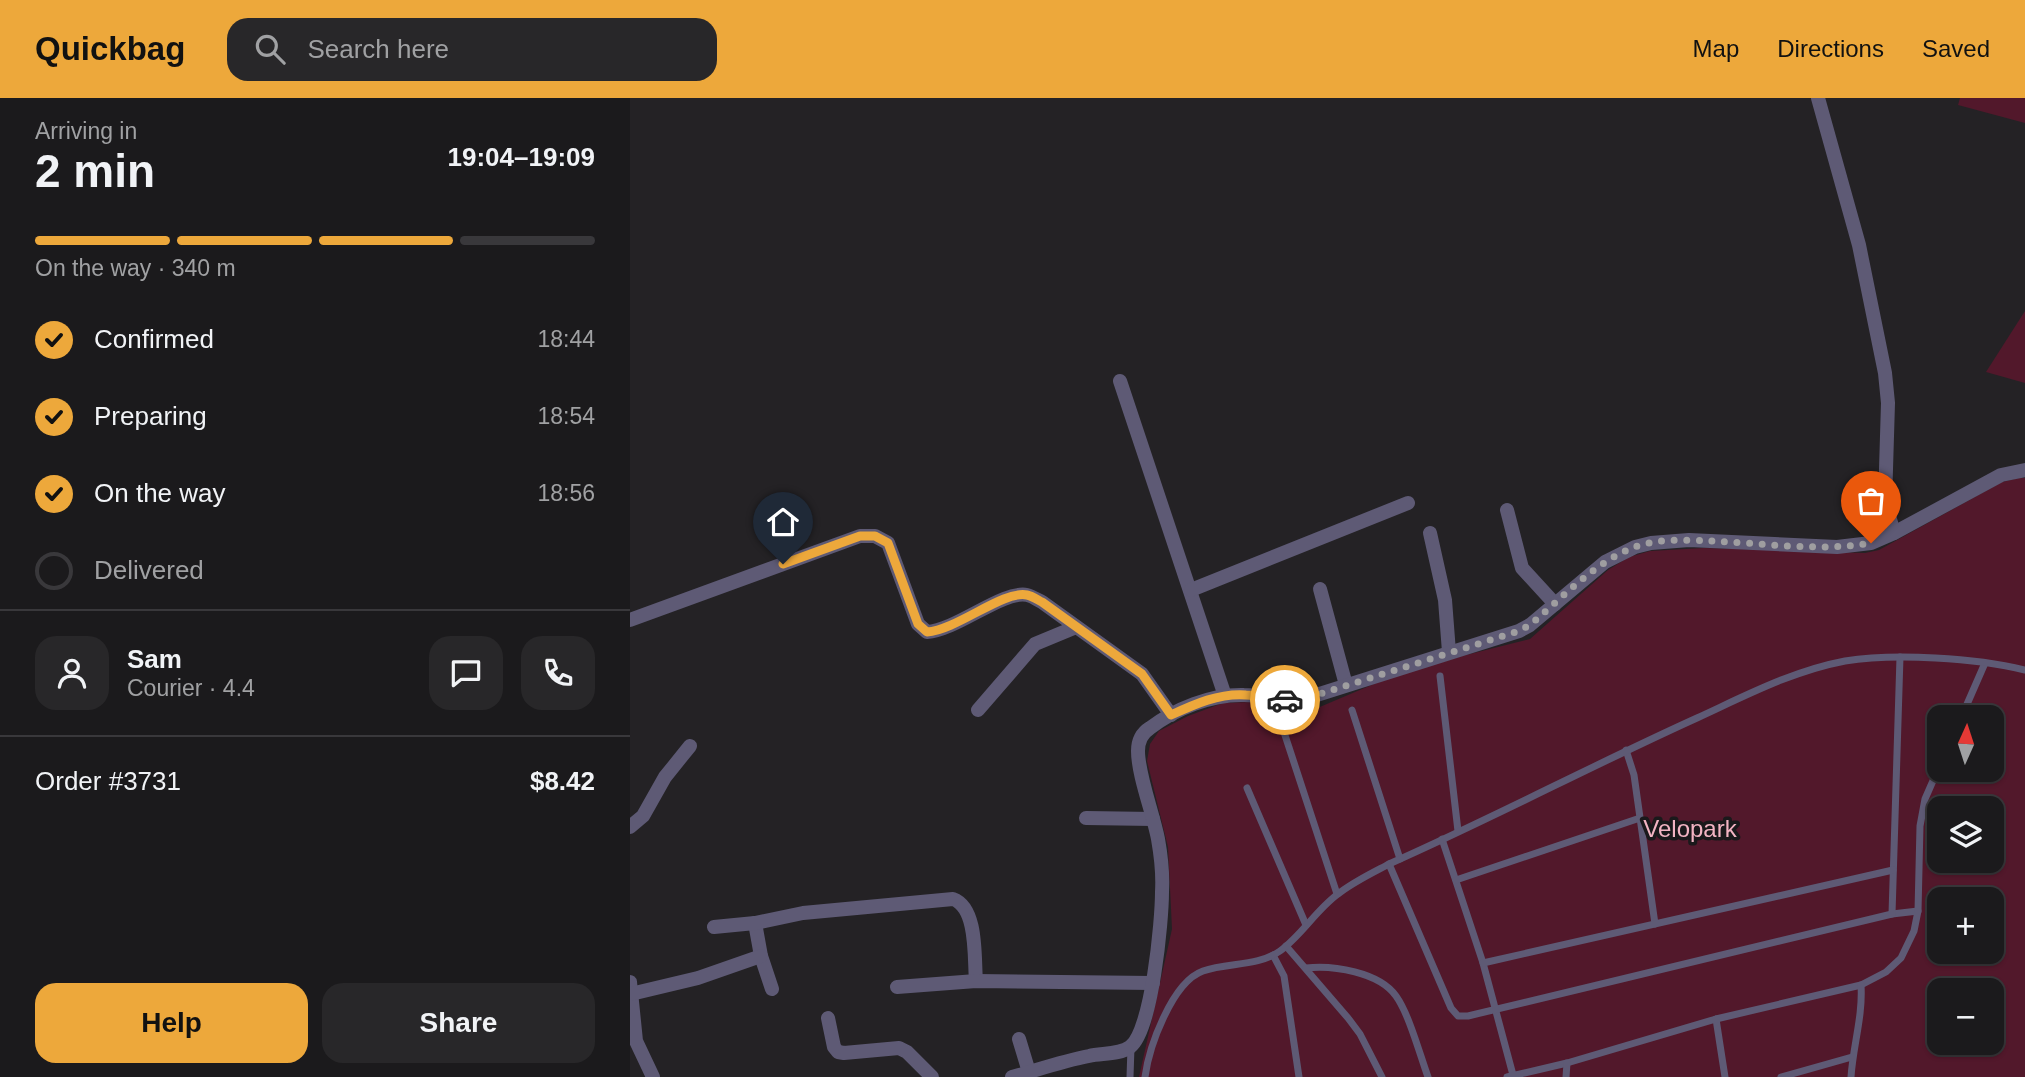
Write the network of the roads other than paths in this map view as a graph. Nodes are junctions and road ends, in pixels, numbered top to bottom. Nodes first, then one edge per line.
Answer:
1 (1818, 98) edge
2 (1120, 381) dead end
3 (2025, 470) edge
4 (1408, 503) dead end
5 (1507, 510) dead end
6 (1430, 533) dead end
7 (1894, 533) junction
8 (1320, 589) dead end
9 (1191, 590) junction
10 (1555, 604) junction
11 (630, 620) edge
12 (1076, 627) junction
13 (1449, 652) junction
14 (1900, 657) junction
15 (1985, 663) junction
16 (2025, 670) edge
17 (1440, 676) dead end
18 (1346, 685) junction
19 (1225, 696) junction
20 (1967, 705) edge
21 (1352, 709) dead end
22 (978, 710) dead end
23 (1171, 715) junction
24 (1281, 723) dead end
25 (690, 746) dead end
26 (1626, 750) junction
27 (1932, 782) edge
28 (1247, 788) dead end
29 (1086, 818) dead end
30 (1640, 818) junction
31 (1153, 819) junction
32 (630, 827) edge
33 (1458, 831) junction
34 (1442, 839) junction
35 (1400, 859) junction
36 (1389, 864) junction
37 (1893, 870) junction
38 (1456, 880) junction
39 (1337, 894) junction
40 (1918, 911) junction
41 (1892, 914) junction
42 (755, 923) junction
43 (1656, 924) junction
44 (1307, 925) junction
45 (715, 926) dead end
46 (1286, 946) junction
47 (1273, 955) junction
48 (761, 956) junction
49 (1483, 963) junction
50 (1306, 968) junction
51 (976, 981) junction
52 (1153, 983) junction
53 (1861, 985) junction
54 (897, 987) dead end
55 (631, 988) edge
56 (772, 989) dead end
57 (1495, 1008) junction
58 (828, 1018) dead end
59 (1716, 1019) junction
60 (1019, 1039) dead end
61 (1131, 1046) junction
62 (1852, 1057) junction
63 (1567, 1063) junction
64 (1029, 1072) junction
65 (1510, 1076) edge
66 (653, 1077) edge
67 (932, 1077) edge
68 (1012, 1077) edge
69 (1130, 1077) edge
70 (1145, 1077) edge
71 (1299, 1077) edge
72 (1382, 1077) edge
73 (1428, 1077) edge
74 (1566, 1077) edge
75 (1725, 1077) edge
76 (1781, 1077) edge
77 (1851, 1077) edge

1 - 7 street
2 - 9 street
3 - 7 street
4 - 9 street
5 - 10 street
6 - 13 street
7 - 10 street
8 - 18 street
9 - 19 street
10 - 13 street
11 - 12 street
12 - 22 street
12 - 23 street
13 - 18 street
14 - 15 lane
14 - 26 lane
14 - 37 lane
15 - 16 lane
15 - 20 lane
17 - 33 lane
18 - 19 street
19 - 23 street
21 - 35 lane
23 - 31 street
24 - 39 lane
25 - 32 street
26 - 30 lane
26 - 33 lane
27 - 40 lane
28 - 44 lane
29 - 31 street
30 - 38 lane
30 - 43 lane
31 - 52 street
33 - 34 lane
34 - 35 lane
34 - 38 lane
35 - 36 lane
36 - 39 lane
36 - 57 lane
37 - 41 lane
37 - 43 lane
38 - 49 lane
39 - 44 lane
40 - 41 lane
40 - 53 lane
41 - 57 lane
42 - 45 street
42 - 48 street
42 - 51 street
43 - 49 lane
44 - 46 lane
46 - 47 lane
46 - 50 lane
47 - 70 lane
47 - 71 lane
48 - 55 street
48 - 56 street
49 - 57 lane
50 - 72 lane
50 - 73 lane
51 - 52 street
51 - 54 street
52 - 61 street
53 - 59 lane
53 - 62 lane
55 - 66 street
57 - 65 lane
58 - 67 street
59 - 63 lane
59 - 75 lane
60 - 64 street
61 - 64 street
61 - 69 lane
62 - 76 lane
62 - 77 lane
63 - 65 lane
63 - 74 lane
64 - 68 street

